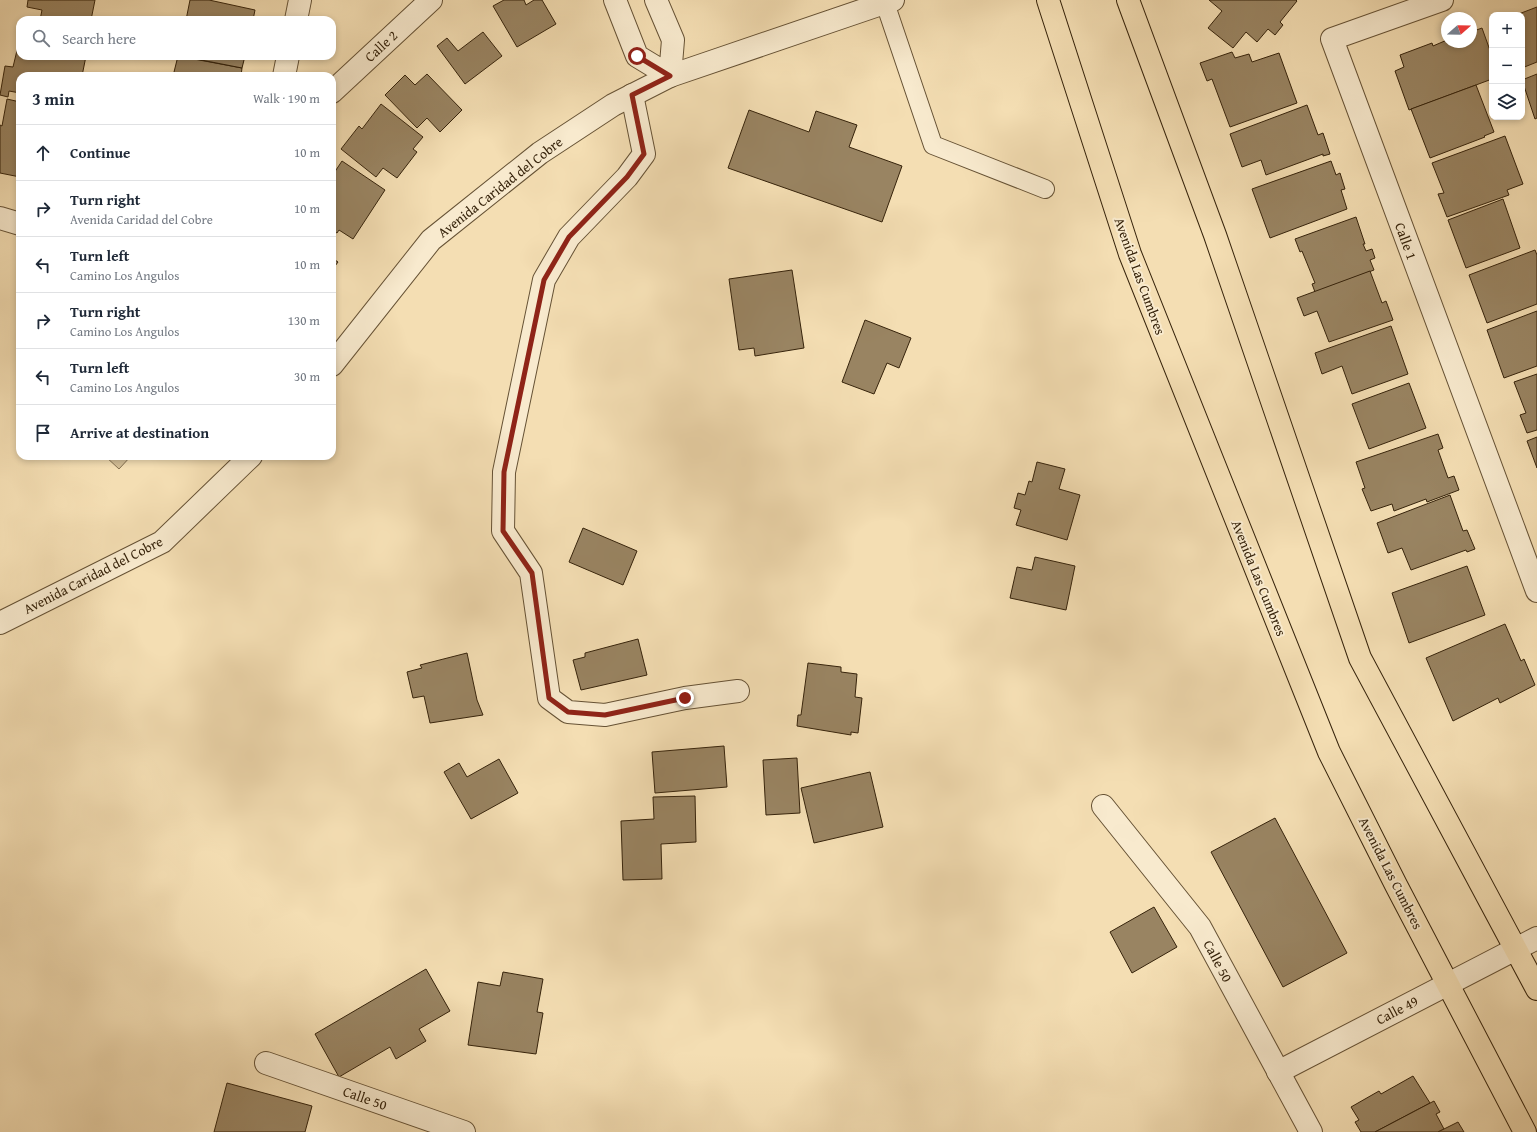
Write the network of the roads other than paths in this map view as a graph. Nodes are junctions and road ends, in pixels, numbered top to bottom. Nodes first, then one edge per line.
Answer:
1 (300, 0) edge
2 (431, 0) edge
3 (615, 0) edge
4 (656, 0) edge
5 (1048, 0) edge
6 (1128, 0) edge
7 (1442, 0) edge
8 (889, 1) edge
9 (297, 16) edge
10 (287, 60) edge
11 (285, 72) edge
12 (670, 76) junction
13 (336, 88) edge
14 (632, 95) junction
15 (1045, 189) dead end
16 (0, 218) edge
17 (16, 223) edge
18 (336, 361) edge
19 (247, 460) edge
20 (1529, 549) edge
21 (1537, 591) edge
22 (0, 623) edge
23 (738, 691) dead end
24 (1103, 806) dead end
25 (1537, 938) edge
26 (1516, 949) junction
27 (1448, 983) junction
28 (1537, 989) edge
29 (266, 1063) dead end
30 (1278, 1072) junction
31 (464, 1132) edge
32 (1311, 1132) edge
33 (1525, 1132) edge

1 - 9 street
2 - 13 street, Calle 2
3 - 12 street
4 - 12 street
5 - 27 highway, Avenida Las Cumbres
6 - 26 highway
7 - 20 street, Calle 1
8 - 12 street, Avenida Caridad del Cobre
8 - 15 lane
10 - 11 street
12 - 14 street, Avenida Caridad del Cobre
14 - 18 street, Avenida Caridad del Cobre
14 - 23 street
16 - 17 street
19 - 22 street, Avenida Caridad del Cobre
20 - 21 street
24 - 30 street, Calle 50
25 - 26 street, Calle 49
26 - 27 street, Calle 49
26 - 28 highway
27 - 30 street, Calle 49
27 - 33 highway, Avenida Las Cumbres
29 - 31 street, Calle 50
30 - 32 street, Calle 50

